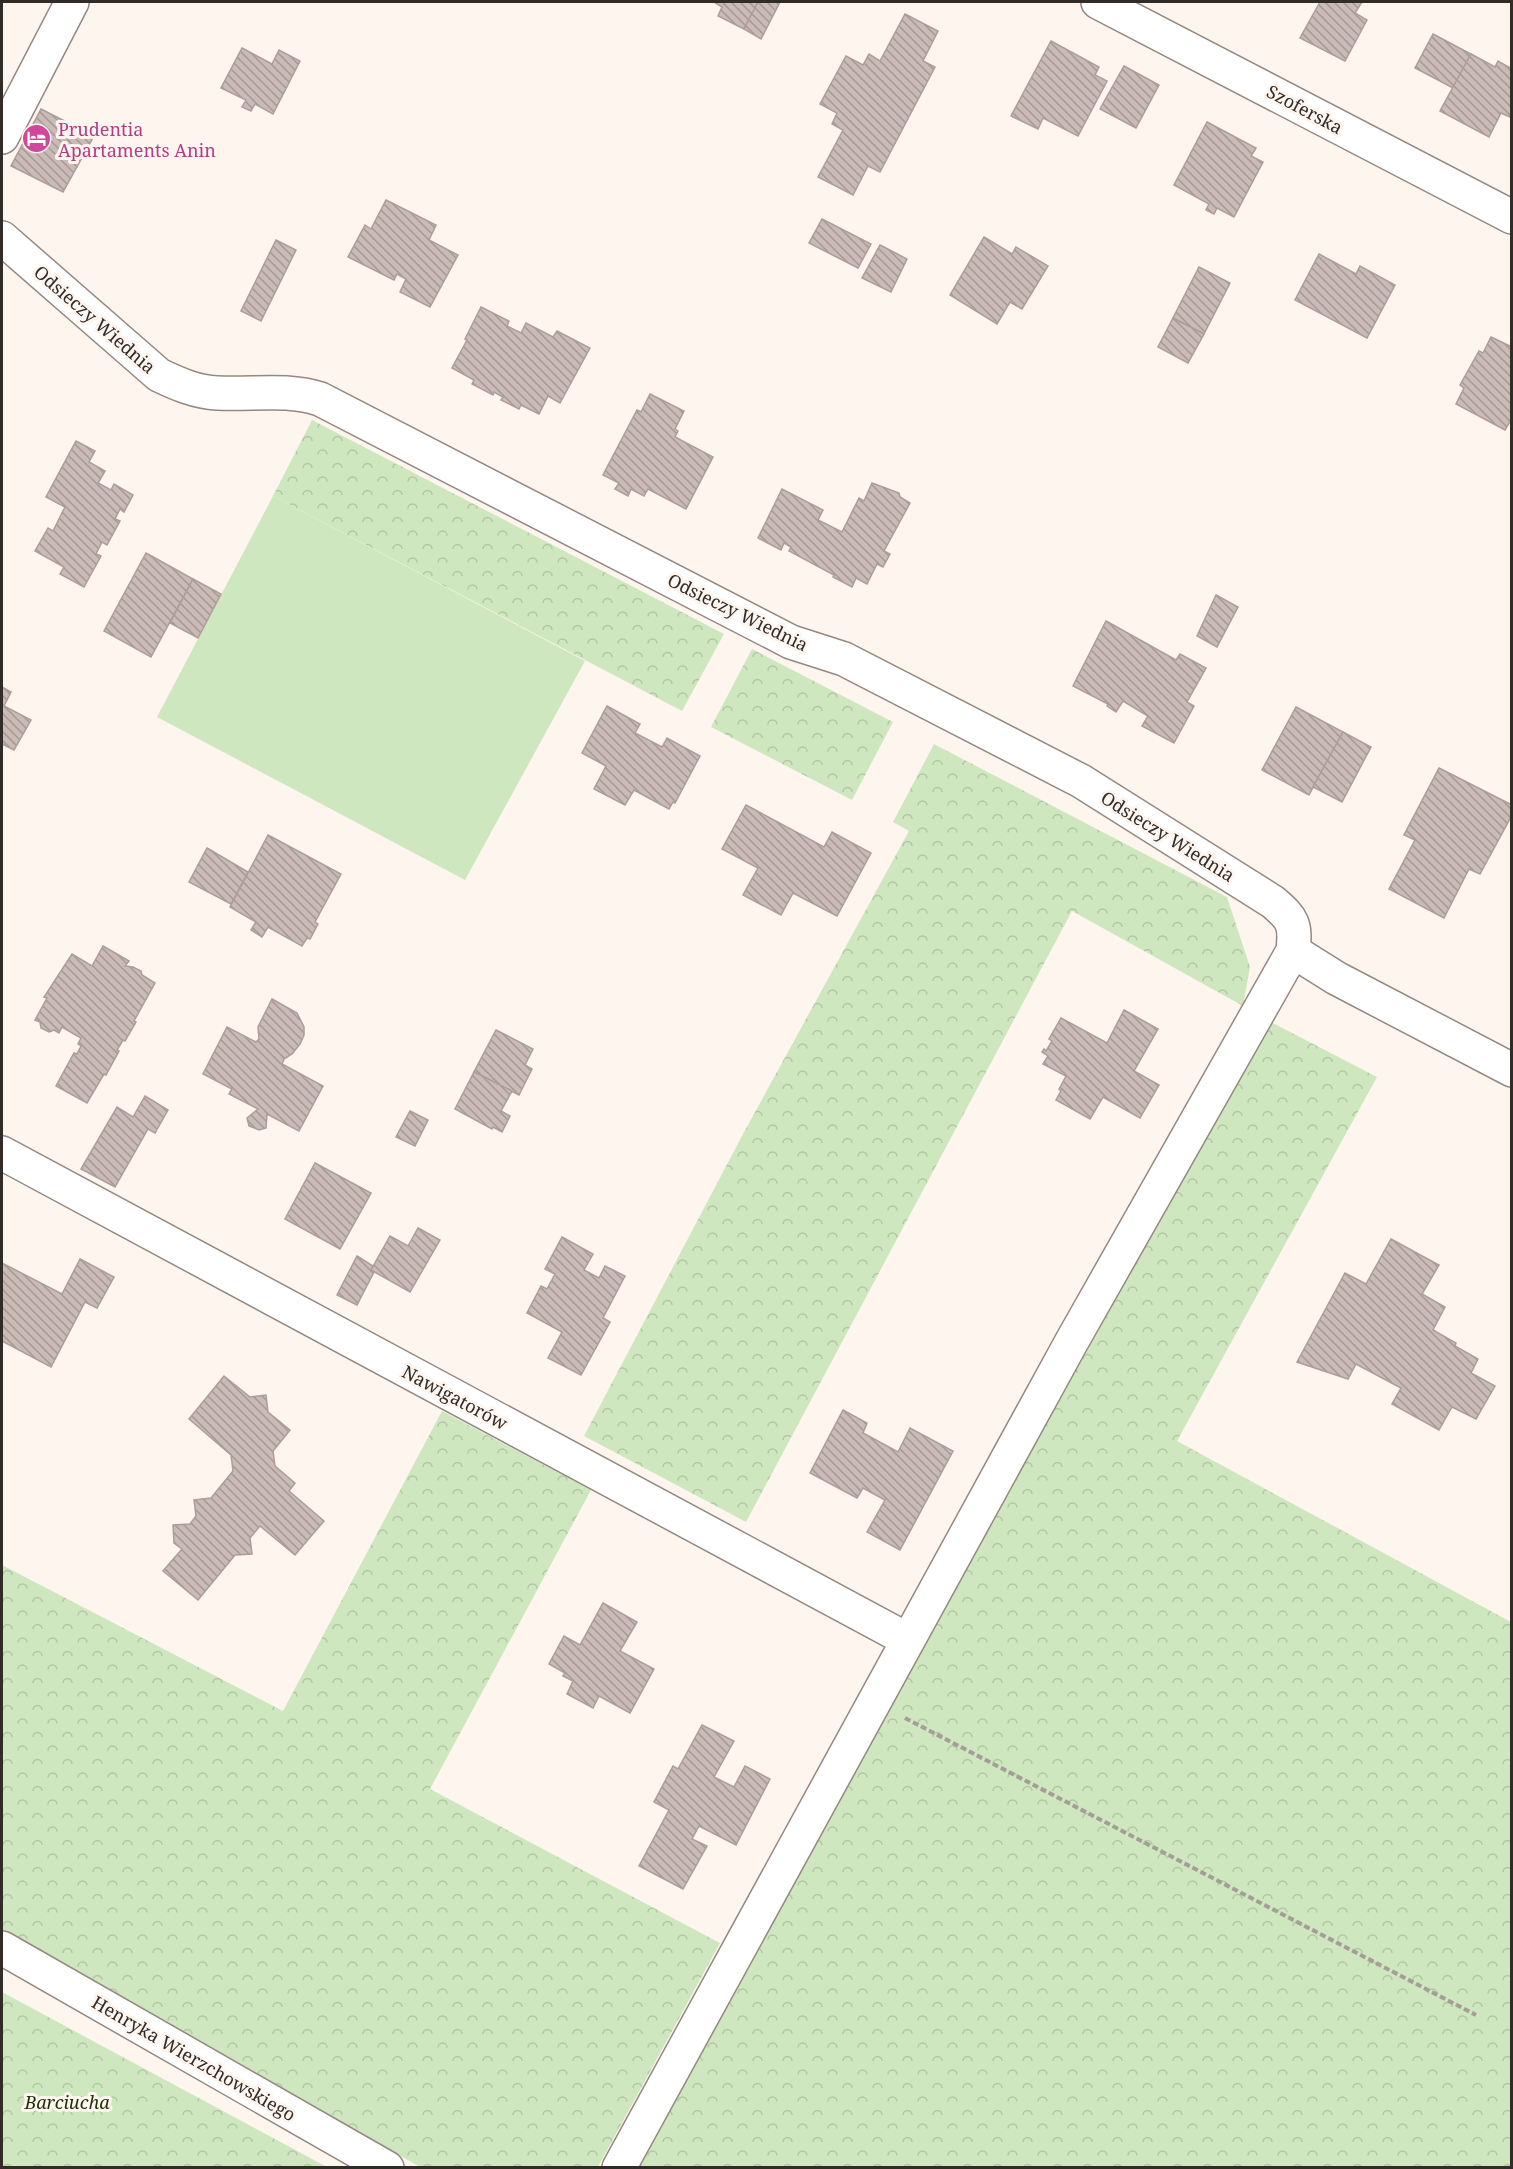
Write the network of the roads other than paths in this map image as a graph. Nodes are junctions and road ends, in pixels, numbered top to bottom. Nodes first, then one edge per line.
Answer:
1 (72, 2) edge
2 (1098, 2) edge
3 (2, 137) edge
4 (1512, 217) edge
5 (2, 238) edge
6 (1293, 951) junction
7 (1512, 1070) edge
8 (2, 1153) edge
9 (908, 1641) junction
10 (2, 1948) edge
11 (387, 2168) edge
12 (619, 2168) edge

1 - 3 street
2 - 4 street, Szoferska
5 - 6 street, Odsieczy Wiednia
6 - 7 street
6 - 9 street
8 - 9 street, Nawigatorów
9 - 12 street
10 - 11 street, Henryka Wierzchowskiego

